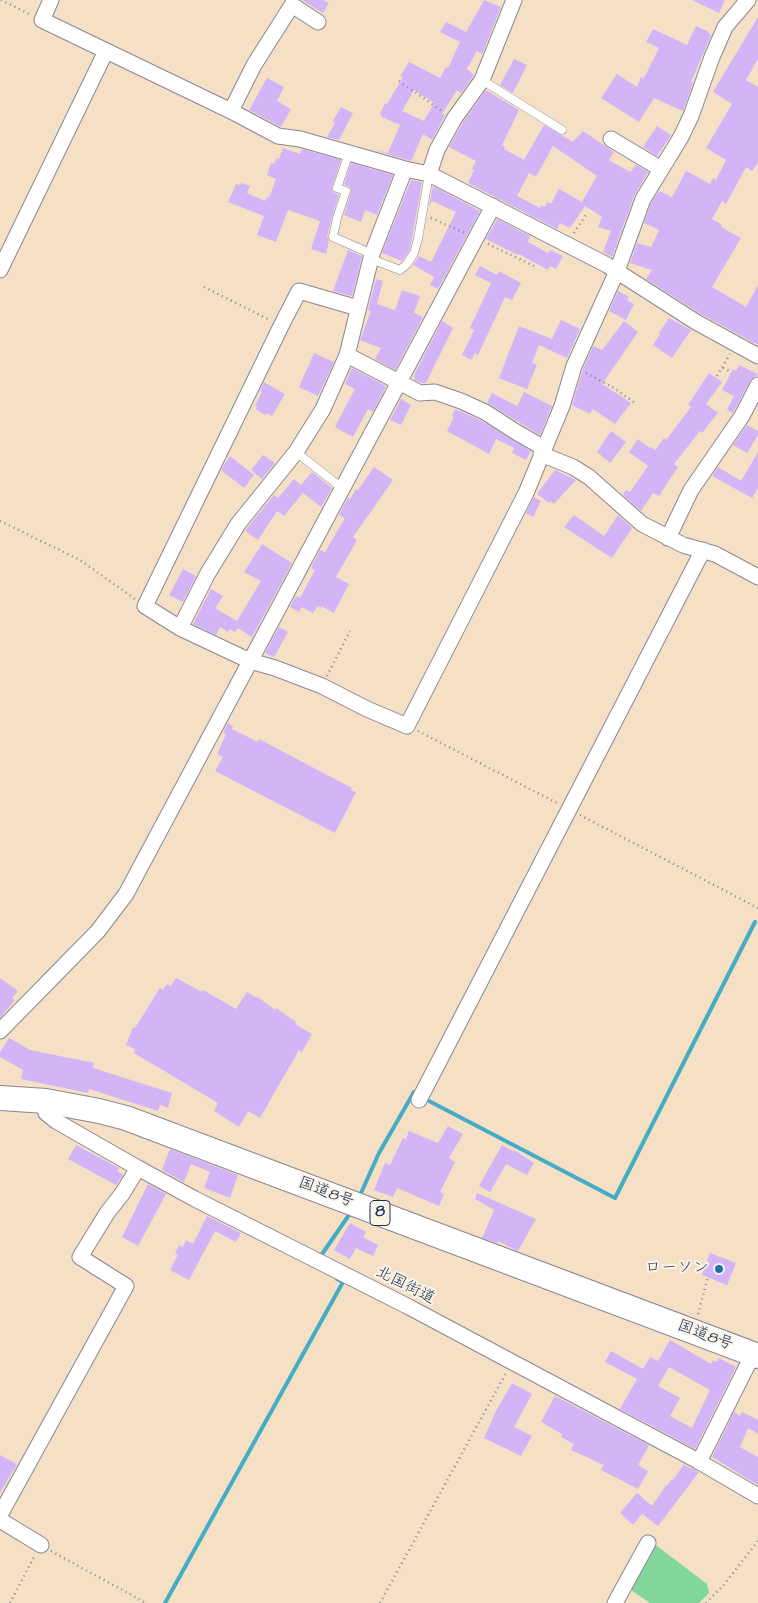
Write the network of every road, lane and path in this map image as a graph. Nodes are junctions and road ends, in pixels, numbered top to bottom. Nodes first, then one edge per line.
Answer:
1 (1, 0) edge
2 (51, 0) edge
3 (514, 0) edge
4 (748, 0) edge
5 (42, 20) junction
6 (318, 22) dead end
7 (106, 51) junction
8 (482, 80) junction
9 (399, 81) dead end
10 (231, 111) junction
11 (454, 119) junction
12 (562, 130) dead end
13 (611, 139) dead end
14 (349, 153) junction
15 (405, 169) junction
16 (661, 170) junction
17 (429, 174) junction
18 (493, 206) junction
19 (422, 214) junction
20 (586, 215) dead end
21 (475, 238) junction
22 (566, 244) junction
23 (371, 256) junction
24 (536, 267) dead end
25 (0, 270) edge
26 (617, 271) junction
27 (204, 287) dead end
28 (358, 308) junction
29 (281, 326) junction
30 (736, 344) junction
31 (347, 355) junction
32 (758, 356) edge
33 (574, 366) junction
34 (722, 368) junction
35 (729, 372) dead end
36 (718, 376) dead end
37 (399, 383) junction
38 (758, 385) edge
39 (635, 403) dead end
40 (542, 451) junction
41 (296, 452) junction
42 (342, 488) junction
43 (0, 521) edge
44 (668, 538) junction
45 (703, 550) junction
46 (758, 577) edge
47 (145, 606) junction
48 (180, 628) junction
49 (350, 631) dead end
50 (250, 661) junction
51 (322, 686) junction
52 (408, 726) junction
53 (568, 809) junction
54 (758, 908) edge
55 (0, 1031) edge
56 (0, 1098) edge
57 (419, 1100) dead end
58 (46, 1101) junction
59 (138, 1168) junction
60 (708, 1278) dead end
61 (696, 1321) dead end
62 (756, 1355) edge
63 (512, 1363) junction
64 (699, 1462) junction
65 (758, 1496) edge
66 (0, 1515) edge
67 (0, 1520) edge
68 (758, 1541) edge
69 (648, 1543) dead end
70 (41, 1545) junction
71 (10, 1603) edge
72 (146, 1603) edge
73 (380, 1603) edge
74 (615, 1603) edge
75 (706, 1603) edge

1 - 5 path
2 - 5 street
3 - 8 street
4 - 16 street
5 - 7 street
6 - 10 street
7 - 10 street
7 - 25 street
8 - 11 street
8 - 12 lane
9 - 11 path
10 - 14 street
11 - 17 street
13 - 16 street
14 - 15 street
14 - 23 lane
15 - 17 street
15 - 23 street
16 - 26 street
17 - 18 street
17 - 19 lane
18 - 21 street
18 - 22 street
19 - 21 path
19 - 23 lane
20 - 22 path
21 - 24 path
21 - 37 street
22 - 26 street
23 - 28 street
26 - 30 street
26 - 33 street
27 - 29 path
28 - 29 street
28 - 31 street
29 - 47 street
30 - 32 street
30 - 34 path
31 - 37 street
31 - 41 street
33 - 39 path
33 - 40 street
34 - 35 path
34 - 36 path
37 - 40 street
37 - 42 street
38 - 44 street
40 - 44 street
40 - 52 street
41 - 42 lane
41 - 48 street
42 - 50 street
43 - 47 path
44 - 45 street
45 - 46 street
45 - 53 street
47 - 48 street
48 - 50 street
49 - 51 path
50 - 51 street
50 - 55 street
51 - 52 street
52 - 53 path
53 - 54 path
53 - 57 street
56 - 58 highway, 国道8号 / 8
58 - 59 street, 北国街道
58 - 62 highway, 国道8号 / 8
59 - 63 street, 北国街道
59 - 66 street
60 - 61 path
62 - 64 street
63 - 64 street, 北国街道
63 - 73 path
64 - 65 street, 北国街道
67 - 70 street
68 - 75 path
69 - 74 street
70 - 71 path
70 - 72 path

